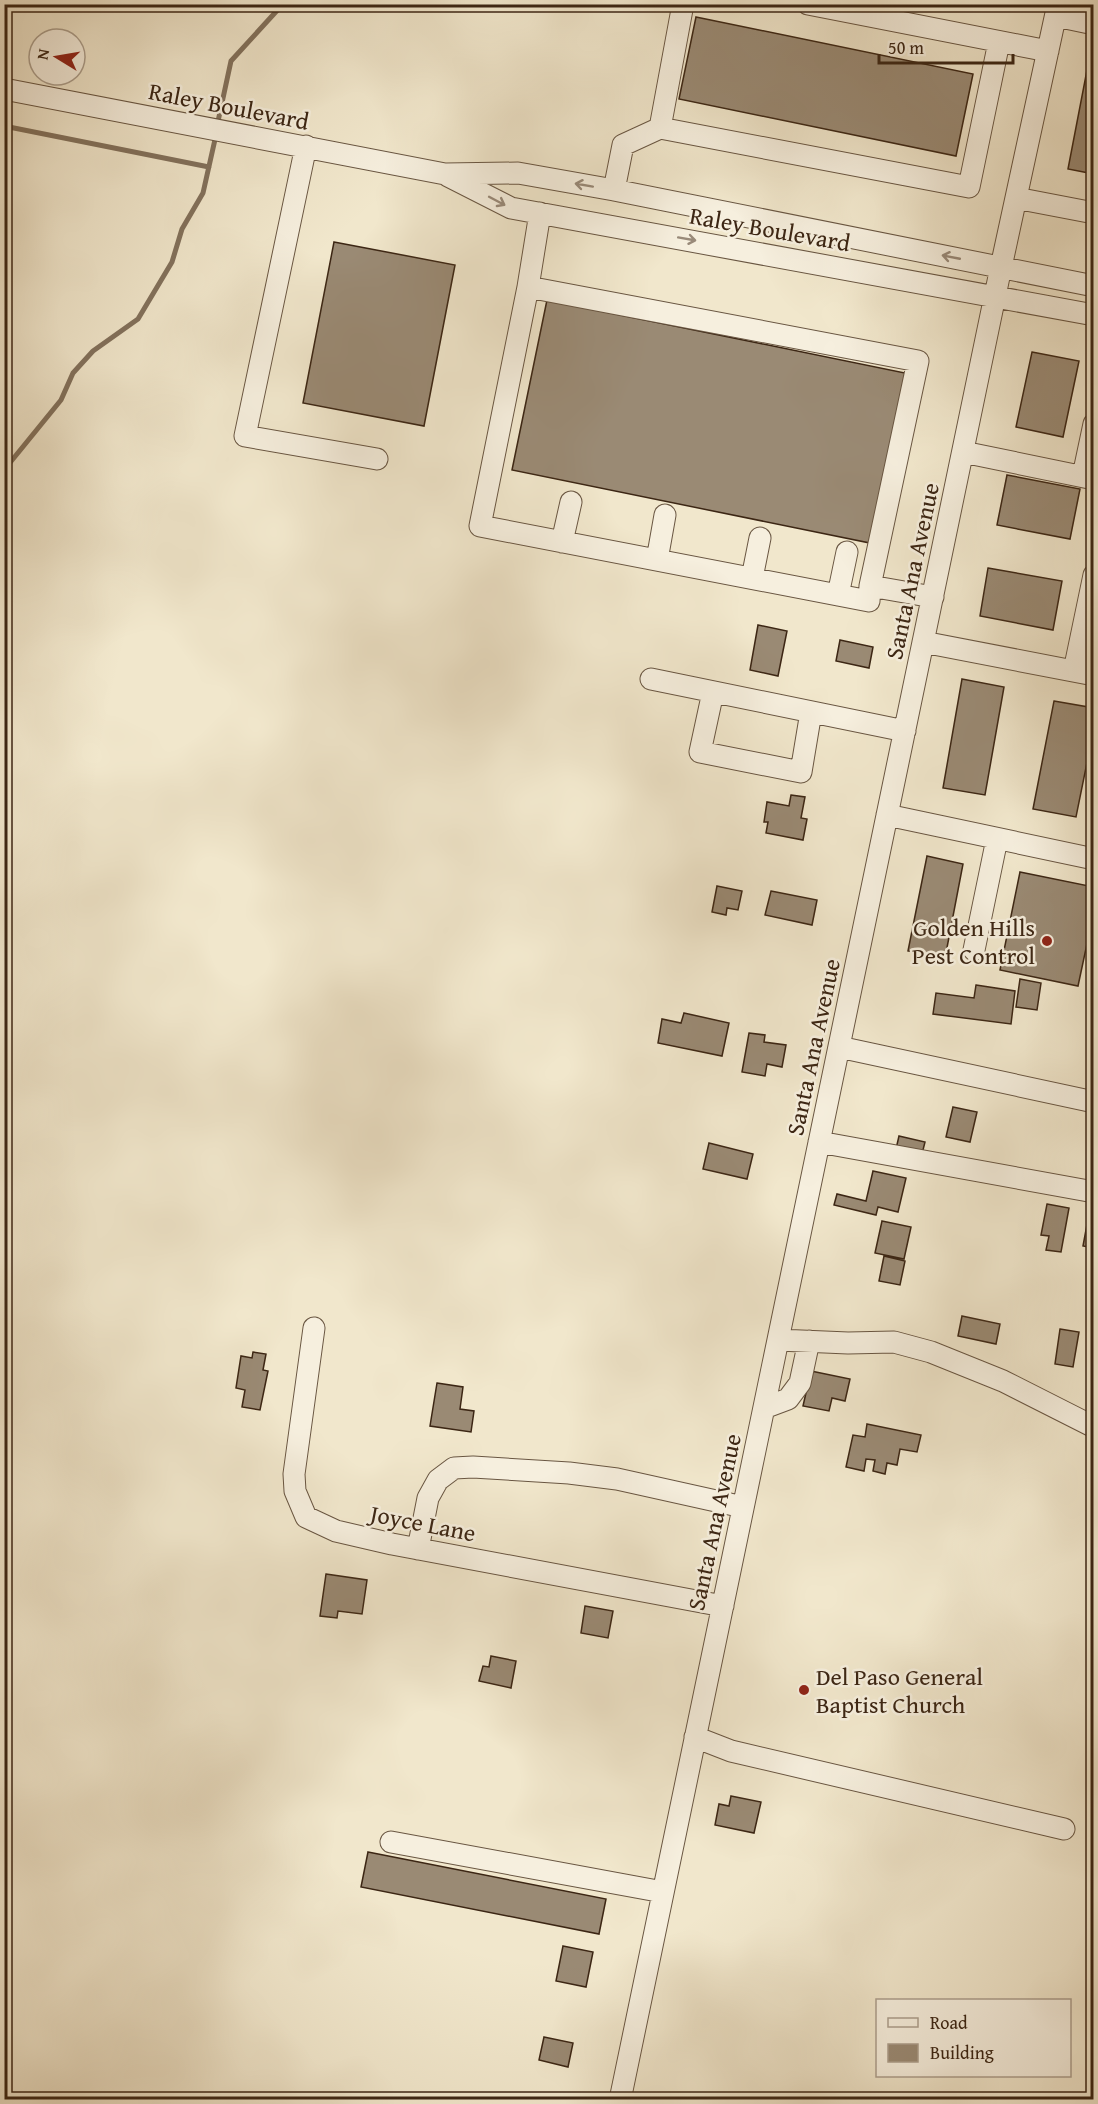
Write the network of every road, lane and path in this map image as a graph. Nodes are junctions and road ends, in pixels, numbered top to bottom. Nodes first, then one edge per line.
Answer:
1 (683, 4) edge
2 (808, 4) edge
3 (1057, 10) edge
4 (1094, 24) edge
5 (999, 42) junction
6 (1048, 51) junction
7 (4, 89) edge
8 (660, 128) junction
9 (306, 146) junction
10 (445, 174) junction
11 (614, 190) junction
12 (1016, 198) junction
13 (540, 213) junction
14 (1094, 213) edge
15 (754, 252) junction
16 (1000, 267) junction
17 (528, 286) junction
18 (1094, 286) edge
19 (995, 296) junction
20 (1094, 301) edge
21 (1094, 315) edge
22 (1094, 424) edge
23 (963, 452) junction
24 (377, 459) dead end
25 (1088, 477) edge
26 (571, 502) dead end
27 (665, 515) dead end
28 (760, 538) dead end
29 (562, 542) junction
30 (847, 552) dead end
31 (657, 560) junction
32 (1094, 575) edge
33 (752, 578) junction
34 (870, 585) junction
35 (838, 595) junction
36 (933, 597) junction
37 (923, 642) junction
38 (1084, 673) edge
39 (651, 679) dead end
40 (713, 692) junction
41 (811, 712) junction
42 (905, 731) junction
43 (887, 815) junction
44 (997, 839) junction
45 (1094, 860) edge
46 (974, 950) dead end
47 (839, 1047) junction
48 (1094, 1102) edge
49 (819, 1142) junction
50 (1094, 1192) edge
51 (314, 1328) dead end
52 (778, 1340) junction
53 (809, 1341) junction
54 (764, 1408) junction
55 (1094, 1427) edge
56 (743, 1508) junction
57 (418, 1549) junction
58 (723, 1606) junction
59 (695, 1737) junction
60 (1064, 1829) dead end
61 (391, 1842) dead end
62 (663, 1892) junction
63 (620, 2100) edge

1 - 8 street
2 - 5 street
3 - 4 street
3 - 6 street, Santa Ana Avenue
5 - 6 street
5 - 8 street
6 - 12 street, Santa Ana Avenue
7 - 9 street, Raley Boulevard
8 - 11 street
9 - 10 street, Raley Boulevard
9 - 24 street
11 -> 10 street, Raley Boulevard
10 -> 13 street, Raley Boulevard
16 -> 11 street, Raley Boulevard
12 - 14 street
12 - 16 street, Santa Ana Avenue
13 -> 15 street, Raley Boulevard
13 - 17 street
15 - 16 street
15 - 19 street, Raley Boulevard
16 - 18 street, Raley Boulevard
16 - 19 street, Santa Ana Avenue
17 - 29 street
17 - 34 street
19 - 20 street
19 - 21 street, Raley Boulevard
19 - 23 street, Santa Ana Avenue
22 - 25 street
23 - 25 street
23 - 36 street, Santa Ana Avenue
26 - 29 street
27 - 31 street
28 - 33 street
29 - 31 street
30 - 35 street
31 - 33 street
32 - 38 street
33 - 35 street
34 - 35 street
34 - 36 street
36 - 37 street, Santa Ana Avenue
37 - 38 street
37 - 42 street, Santa Ana Avenue
39 - 40 street
40 - 41 street
40 - 41 street
41 - 42 street
42 - 43 street, Santa Ana Avenue
43 - 44 street
43 - 47 street, Santa Ana Avenue
44 - 45 street
44 - 46 street
47 - 48 street
47 - 49 street, Santa Ana Avenue
49 - 50 street
49 - 52 street, Santa Ana Avenue
51 - 57 street, Joyce Lane
52 - 53 street
52 - 54 street, Santa Ana Avenue
53 - 54 street
53 - 55 street
54 - 56 street, Santa Ana Avenue
56 - 57 street
56 - 58 street, Santa Ana Avenue
57 - 58 street, Joyce Lane
58 - 59 street, Santa Ana Avenue
59 - 60 street
59 - 62 street, Santa Ana Avenue
61 - 62 street
62 - 63 street, Santa Ana Avenue

